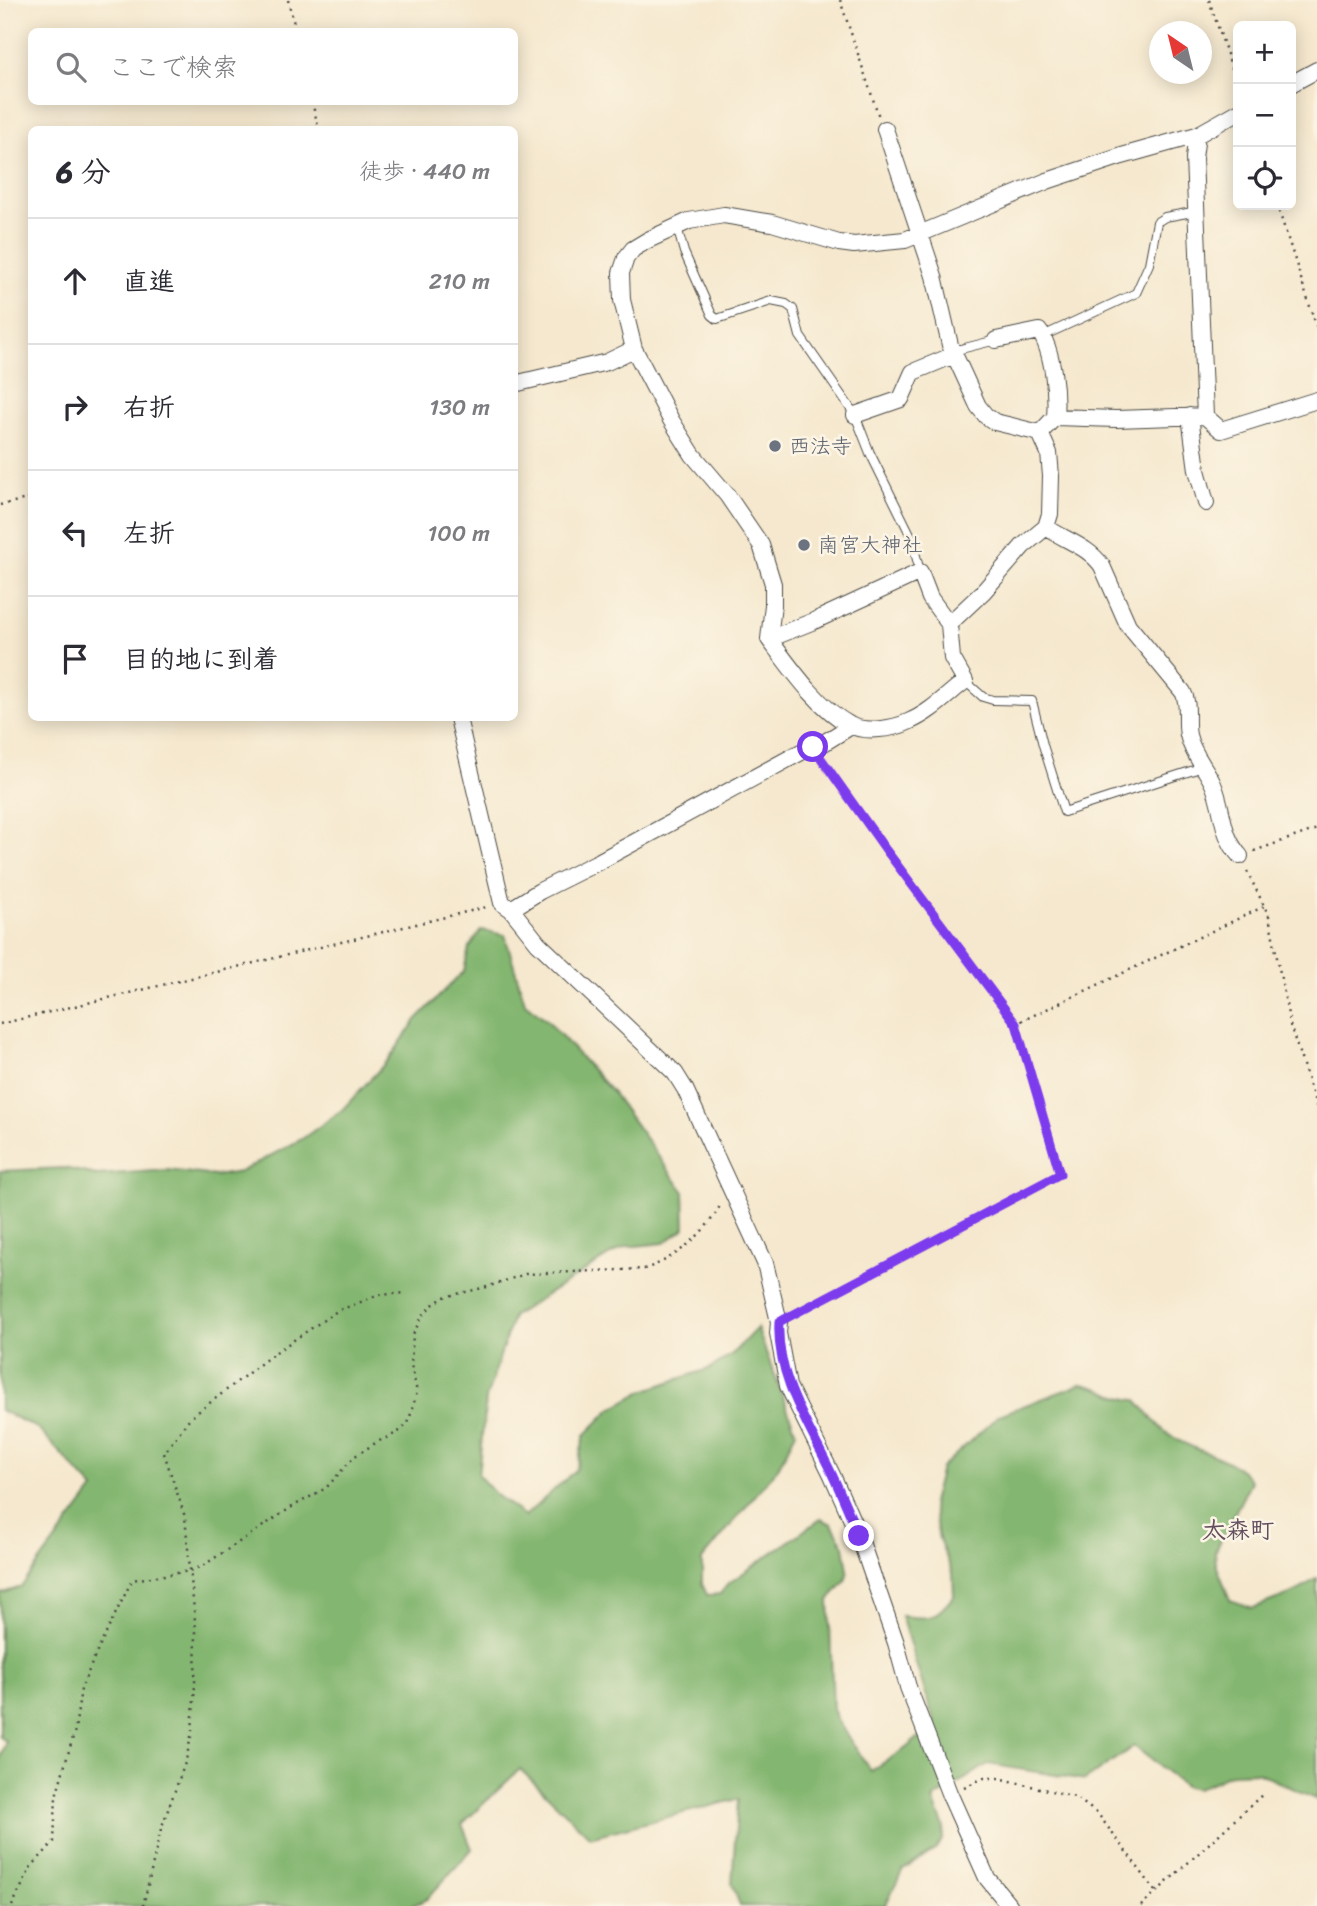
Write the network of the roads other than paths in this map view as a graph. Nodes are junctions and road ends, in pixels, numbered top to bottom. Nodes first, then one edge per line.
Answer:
1 (1317, 70) edge
2 (1296, 81) edge
3 (1233, 115) edge
4 (885, 129) road end
5 (1197, 135) junction
6 (1198, 211) junction
7 (677, 226) junction
8 (920, 235) junction
9 (1042, 336) junction
10 (996, 340) joint
11 (634, 349) junction
12 (954, 353) junction
13 (518, 383) edge
14 (1317, 400) edge
15 (855, 415) junction
16 (1197, 416) junction
17 (1055, 417) junction
18 (1040, 433) junction
19 (1206, 503) dead end
20 (1046, 527) junction
21 (920, 572) junction
22 (949, 624) junction
23 (769, 639) junction
24 (965, 681) junction
25 (459, 721) edge
26 (851, 726) junction
27 (1203, 767) junction
28 (1240, 856) road end
29 (506, 906) junction
30 (1010, 1906) edge

1 - 2 street
3 - 5 street
4 - 8 street
5 - 6 street
5 - 8 street
6 - 9 lane
6 - 16 street
7 - 8 street
7 - 11 street
7 - 15 lane
8 - 12 street
9 - 10 street
9 - 17 street
10 - 12 lane
11 - 13 street
11 - 23 street
12 - 15 street
12 - 18 street
14 - 16 street
15 - 21 lane
16 - 17 street
16 - 19 street
17 - 18 street
18 - 20 street
20 - 22 street
20 - 27 street
21 - 22 street
21 - 23 street
22 - 24 street
23 - 26 street
24 - 26 street
24 - 27 lane
25 - 29 street
26 - 29 street
27 - 28 street
29 - 30 street

